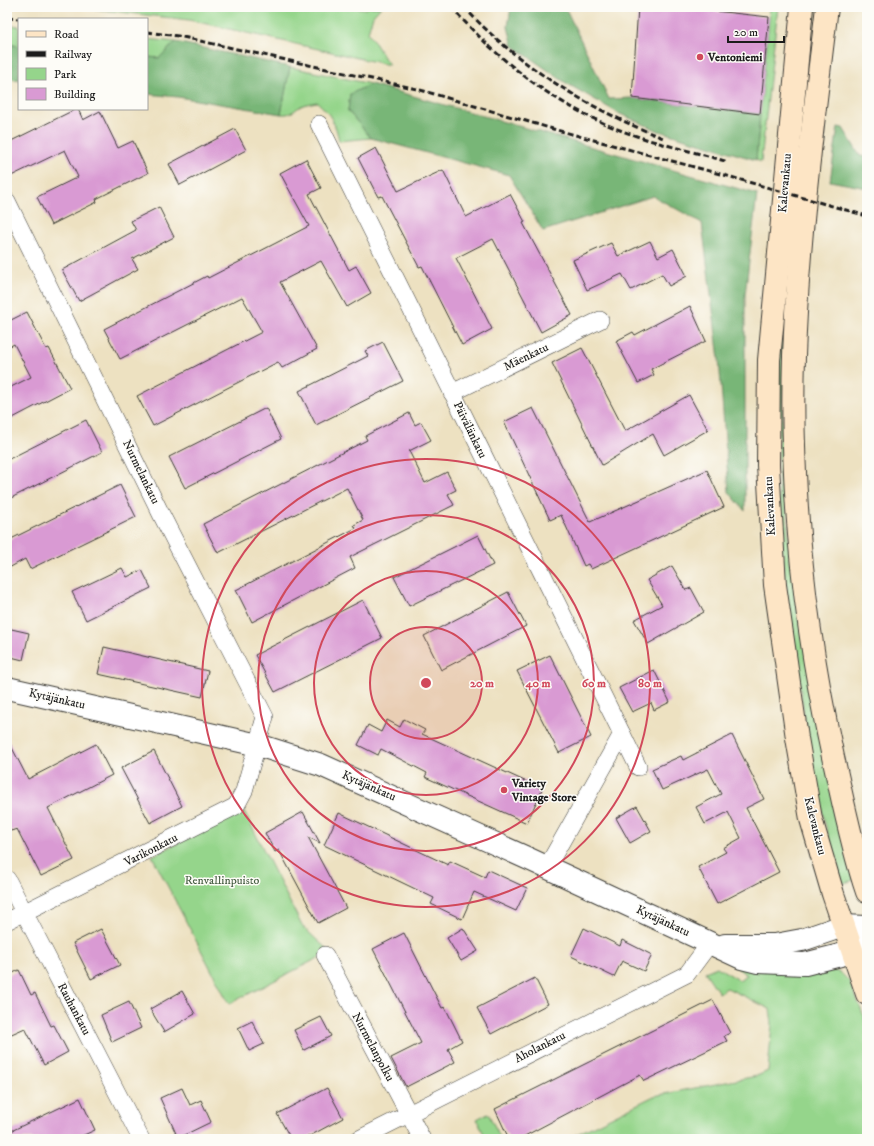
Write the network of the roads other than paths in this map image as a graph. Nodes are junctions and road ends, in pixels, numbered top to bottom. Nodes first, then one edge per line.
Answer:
1 (802, 7) edge
2 (827, 7) edge
3 (319, 124) dead end
4 (7, 201) edge
5 (600, 320) dead end
6 (452, 393) junction
7 (7, 688) edge
8 (622, 734) junction
9 (258, 745) junction
10 (638, 767) dead end
11 (547, 867) junction
12 (7, 879) edge
13 (867, 892) edge
14 (24, 913) junction
15 (7, 921) edge
16 (843, 926) junction
17 (867, 927) edge
18 (710, 942) junction
19 (859, 945) edge
20 (325, 955) dead end
21 (867, 994) edge
22 (409, 1114) junction
23 (141, 1139) edge
24 (359, 1139) edge
25 (422, 1139) edge

1 - 16 main road, Kalevankatu
2 - 13 main road, Kalevankatu
3 - 6 street, Päivälänkatu
4 - 9 street, Nurmelankatu
5 - 6 street, Mäenkatu
6 - 8 street, Päivälänkatu
7 - 9 street, Kytäjänkatu
8 - 10 street, Päivälänkatu
8 - 11 street
9 - 11 street, Kytäjänkatu
9 - 14 street, Varikonkatu
11 - 18 street, Kytäjänkatu
12 - 14 street, Rauhankatu
14 - 15 street, Varikonkatu
14 - 23 street, Rauhankatu
16 - 17 street, Kytäjänkatu
16 - 18 street, Kytäjänkatu
16 - 19 main road, Kalevankatu
18 - 19 street, Kytäjänkatu
18 - 22 street, Aholankatu
19 - 21 main road, Kalevankatu
20 - 22 street, Nurmelanpolku
22 - 24 street, Aholankatu
22 - 25 street, Nurmelanpolku

